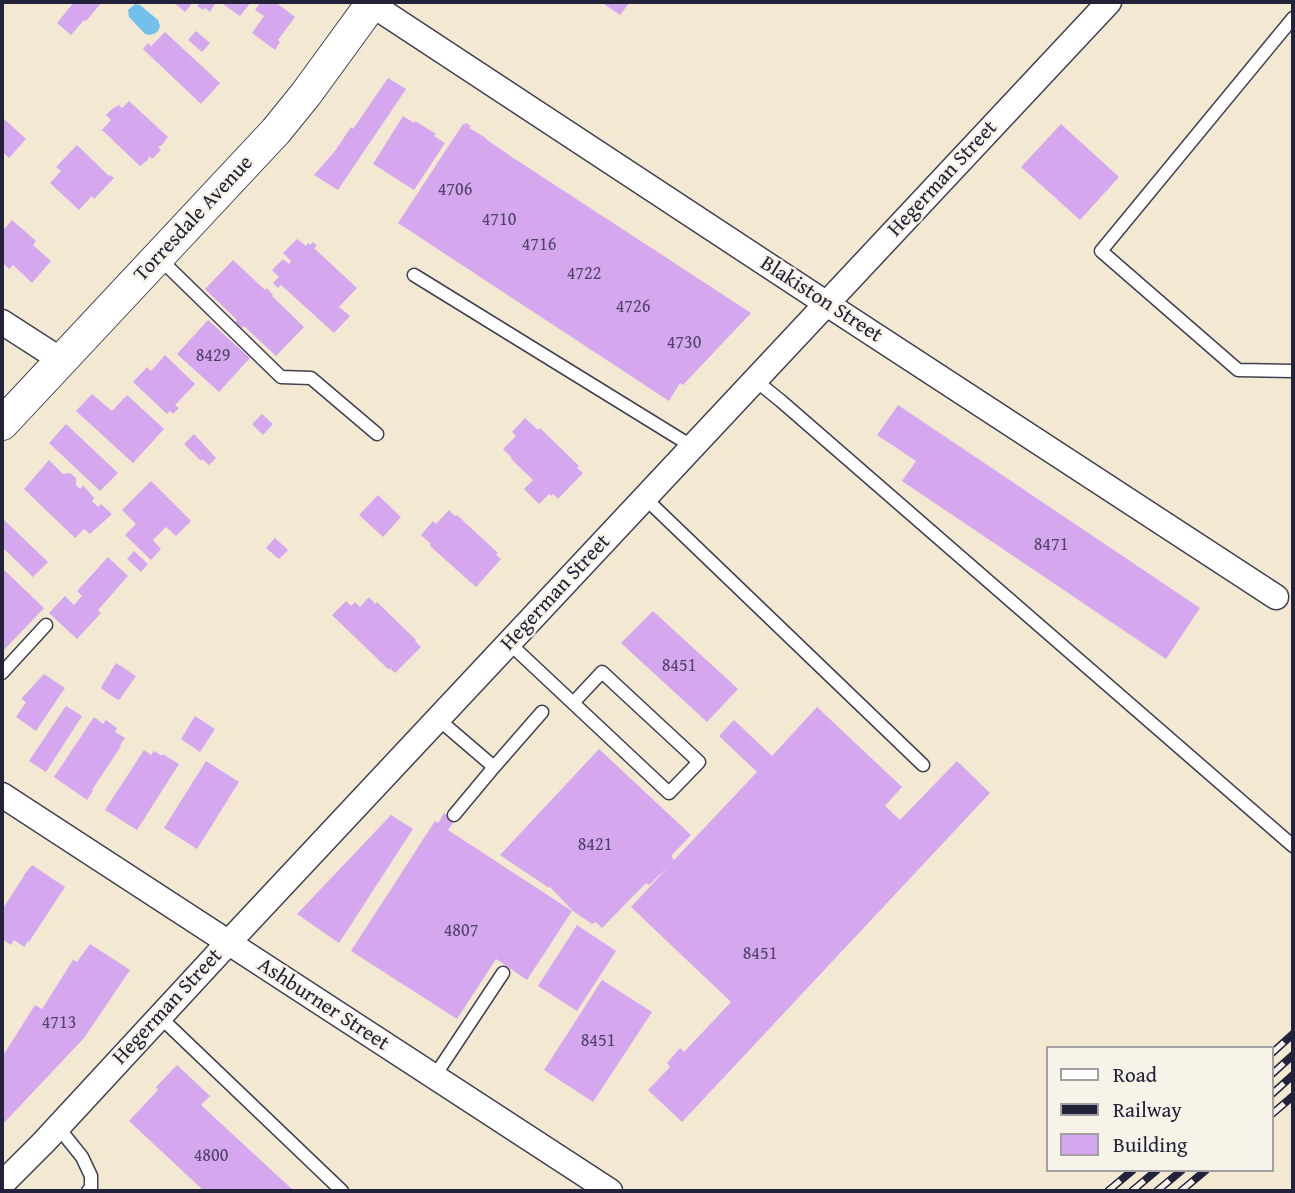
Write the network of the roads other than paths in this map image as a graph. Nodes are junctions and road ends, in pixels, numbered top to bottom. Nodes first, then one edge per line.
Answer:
1 (370, 2) edge
2 (1109, 2) edge
3 (1293, 18) edge
4 (158, 257) junction
5 (414, 275) dead end
6 (827, 304) junction
7 (2, 322) edge
8 (61, 360) junction
9 (1293, 371) edge
10 (755, 380) junction
11 (2, 424) edge
12 (377, 434) dead end
13 (693, 447) junction
14 (645, 498) junction
15 (1276, 597) dead end
16 (46, 625) dead end
17 (509, 643) junction
18 (2, 673) edge
19 (573, 703) junction
20 (542, 712) dead end
21 (438, 719) junction
22 (923, 765) dead end
23 (494, 767) junction
24 (2, 795) edge
25 (454, 814) dead end
26 (1293, 846) edge
27 (228, 943) junction
28 (503, 973) dead end
29 (160, 1017) junction
30 (434, 1077) junction
31 (58, 1127) junction
32 (2, 1184) edge
33 (88, 1191) edge
34 (342, 1191) edge
35 (610, 1191) edge

1 - 4 street, Torresdale Avenue
1 - 6 street, Blakiston Street
2 - 6 street, Hegerman Street
3 - 9 lane
4 - 8 street, Torresdale Avenue
4 - 12 lane
5 - 13 lane
6 - 10 street, Hegerman Street
6 - 15 street, Blakiston Street
7 - 8 street
8 - 11 street, Torresdale Avenue
10 - 13 street, Hegerman Street
10 - 26 lane
13 - 14 street, Hegerman Street
14 - 17 street, Hegerman Street
14 - 22 lane
16 - 18 lane
17 - 19 lane
17 - 21 street, Hegerman Street
19 - 19 lane
20 - 23 lane
21 - 23 lane
21 - 27 street, Hegerman Street
23 - 25 lane
24 - 27 street, Ashburner Street
27 - 29 street, Hegerman Street
27 - 30 street, Ashburner Street
28 - 30 lane
29 - 31 street, Hegerman Street
29 - 34 lane
30 - 35 street, Ashburner Street
31 - 32 street, Hegerman Street
31 - 33 lane

